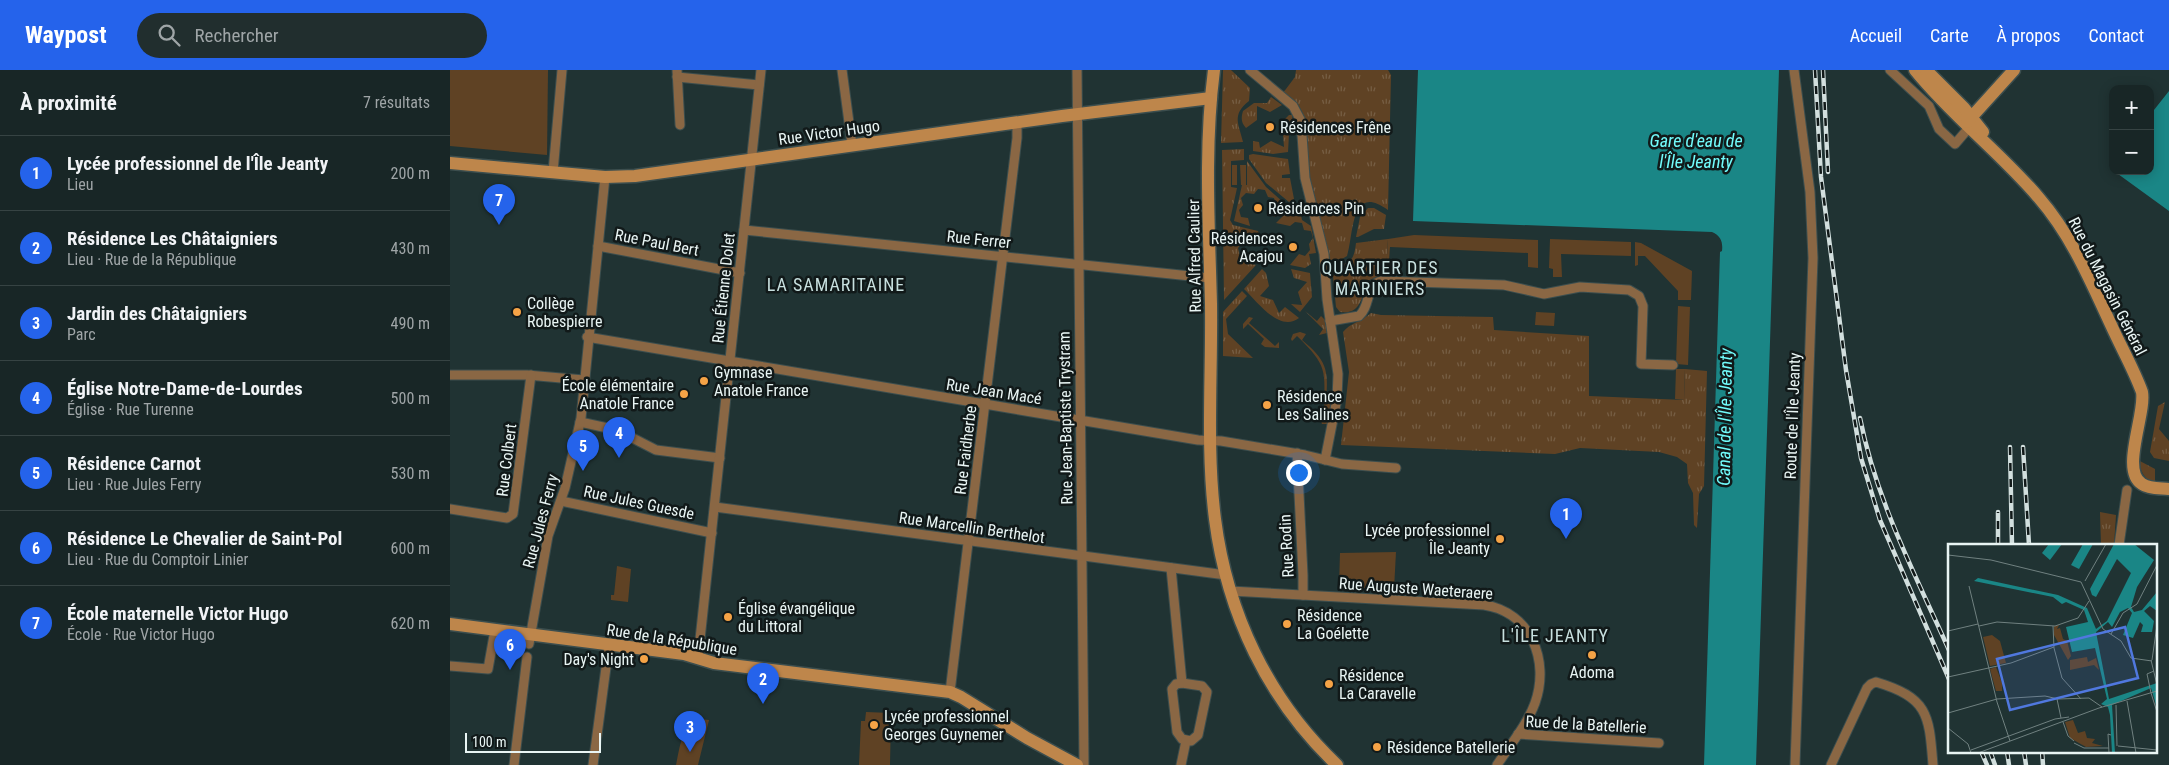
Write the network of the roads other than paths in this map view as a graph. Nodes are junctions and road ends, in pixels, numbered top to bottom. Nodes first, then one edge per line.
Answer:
1 (562, 70) edge
2 (761, 70) edge
3 (842, 70) edge
4 (1077, 70) edge
5 (1214, 70) edge
6 (1250, 70) edge
7 (1794, 70) edge
8 (1890, 70) edge
9 (1915, 70) edge
10 (1926, 70) edge
11 (2014, 70) edge
12 (677, 73) edge
13 (693, 74) edge
14 (759, 85) junction
15 (1211, 98) junction
16 (1078, 114) junction
17 (1017, 122) junction
18 (1970, 122) junction
19 (680, 125) dead end
20 (852, 145) junction
21 (752, 159) junction
22 (450, 163) edge
23 (553, 172) junction
24 (605, 177) junction
25 (744, 230) junction
26 (598, 246) junction
27 (1003, 257) junction
28 (1079, 265) junction
29 (740, 273) junction
30 (1210, 278) junction
31 (1330, 321) junction
32 (588, 337) junction
33 (730, 362) junction
34 (1673, 365) dead end
35 (450, 375) edge
36 (531, 375) junction
37 (584, 380) junction
38 (985, 404) junction
39 (1080, 420) junction
40 (580, 422) junction
41 (1212, 441) junction
42 (1297, 453) junction
43 (720, 458) junction
44 (1325, 460) junction
45 (1396, 468) dead end
46 (2169, 489) edge
47 (2127, 490) dead end
48 (561, 501) junction
49 (715, 507) junction
50 (450, 509) edge
51 (712, 533) junction
52 (969, 541) junction
53 (2119, 544) edge
54 (1081, 556) junction
55 (1171, 568) junction
56 (1226, 575) junction
57 (1230, 591) junction
58 (1303, 595) junction
59 (450, 624) edge
60 (495, 630) junction
61 (530, 639) junction
62 (609, 646) junction
63 (528, 657) dead end
64 (698, 658) junction
65 (450, 666) edge
66 (1182, 682) junction
67 (950, 692) junction
68 (1518, 734) junction
69 (1027, 738) junction
70 (1186, 740) junction
71 (1659, 743) dead end
72 (514, 765) edge
73 (593, 765) edge
74 (1062, 765) edge
75 (1076, 765) edge
76 (1084, 765) edge
77 (1181, 765) edge
78 (1337, 765) edge
79 (1497, 765) edge
80 (1795, 765) edge
81 (1831, 765) edge
82 (1933, 765) edge

1 - 23 street
2 - 14 street, Rue Étienne Dolet
3 - 20 street
4 - 16 street, Rue Jean-Baptiste Trystram
5 - 15 street, Rue Alfred Caulier
6 - 31 street
7 - 80 street, Route de l'Île Jeanty
8 - 18 street
9 - 18 street
10 - 18 street
11 - 18 street
12 - 13 street
12 - 19 street
13 - 14 street
14 - 21 street, Rue Étienne Dolet
15 - 16 street, Rue Victor Hugo
15 - 30 street, Rue Alfred Caulier
16 - 17 street, Rue Victor Hugo
16 - 28 street, Rue Jean-Baptiste Trystram
17 - 20 street, Rue Victor Hugo
17 - 27 street, Rue Faidherbe
18 - 46 street, Rue du Magasin Général
20 - 21 street, Rue Victor Hugo
21 - 24 street, Rue Victor Hugo
21 - 25 street, Rue Étienne Dolet
22 - 23 street, Rue Victor Hugo
23 - 24 street, Rue Victor Hugo
24 - 26 street, Rue Jules Ferry
25 - 27 street, Rue Ferrer
25 - 29 street, Rue Étienne Dolet
26 - 29 street, Rue Paul Bert
26 - 32 street, Rue Jules Ferry
27 - 28 street, Rue Ferrer
27 - 38 street, Rue Faidherbe
28 - 30 street, Rue Ferrer
28 - 39 street, Rue Jean-Baptiste Trystram
29 - 33 street, Rue Étienne Dolet
30 - 41 street, Rue Alfred Caulier
31 - 34 street
31 - 44 street
32 - 33 street, Rue Jean Macé
32 - 37 street, Rue Jules Ferry
33 - 38 street, Rue Jean Macé
33 - 43 street, Rue Étienne Dolet
35 - 36 street
36 - 37 street
36 - 50 street, Rue Colbert
37 - 40 street, Rue Jules Ferry
38 - 39 street, Rue Jean Macé
38 - 52 street, Rue Faidherbe
39 - 41 street, Rue Jean Macé
39 - 54 street, Rue Jean-Baptiste Trystram
40 - 43 street
40 - 48 street, Rue Jules Ferry
41 - 42 street, Rue Jean Macé
41 - 56 street, Rue Alfred Caulier
42 - 44 street, Rue Jean Macé
42 - 58 street, Rue Rodin
43 - 49 street, Rue Étienne Dolet
44 - 45 street, Rue Jean Macé
47 - 53 street
48 - 51 street, Rue Jules Guesde
48 - 61 street, Rue Jules Ferry
49 - 51 street, Rue Étienne Dolet
49 - 52 street, Rue Marcellin Berthelot
51 - 64 street, Rue Étienne Dolet
52 - 54 street, Rue Marcellin Berthelot
52 - 67 street, Rue Faidherbe
54 - 55 street, Rue Marcellin Berthelot
54 - 76 street, Rue Jean-Baptiste Trystram
55 - 56 street, Rue Marcellin Berthelot
55 - 66 street
56 - 57 street, Rue Alfred Caulier
57 - 58 street, Rue Rodin
57 - 78 street, Rue Alfred Caulier
58 - 68 street, Rue Auguste Waeteraere
59 - 60 street, Rue de la République
60 - 61 street, Rue de la République
60 - 65 street
61 - 62 street, Rue de la République
62 - 64 street, Rue de la République
62 - 73 street
63 - 72 street
64 - 67 street, Rue de la République
66 - 70 street
66 - 70 street
67 - 69 street, Rue de la République
68 - 71 street, Rue de la Batellerie
68 - 79 street, Rue de la Batellerie
69 - 74 street, Rue de la République
69 - 75 street, Rue de la République
70 - 77 street
81 - 82 street

